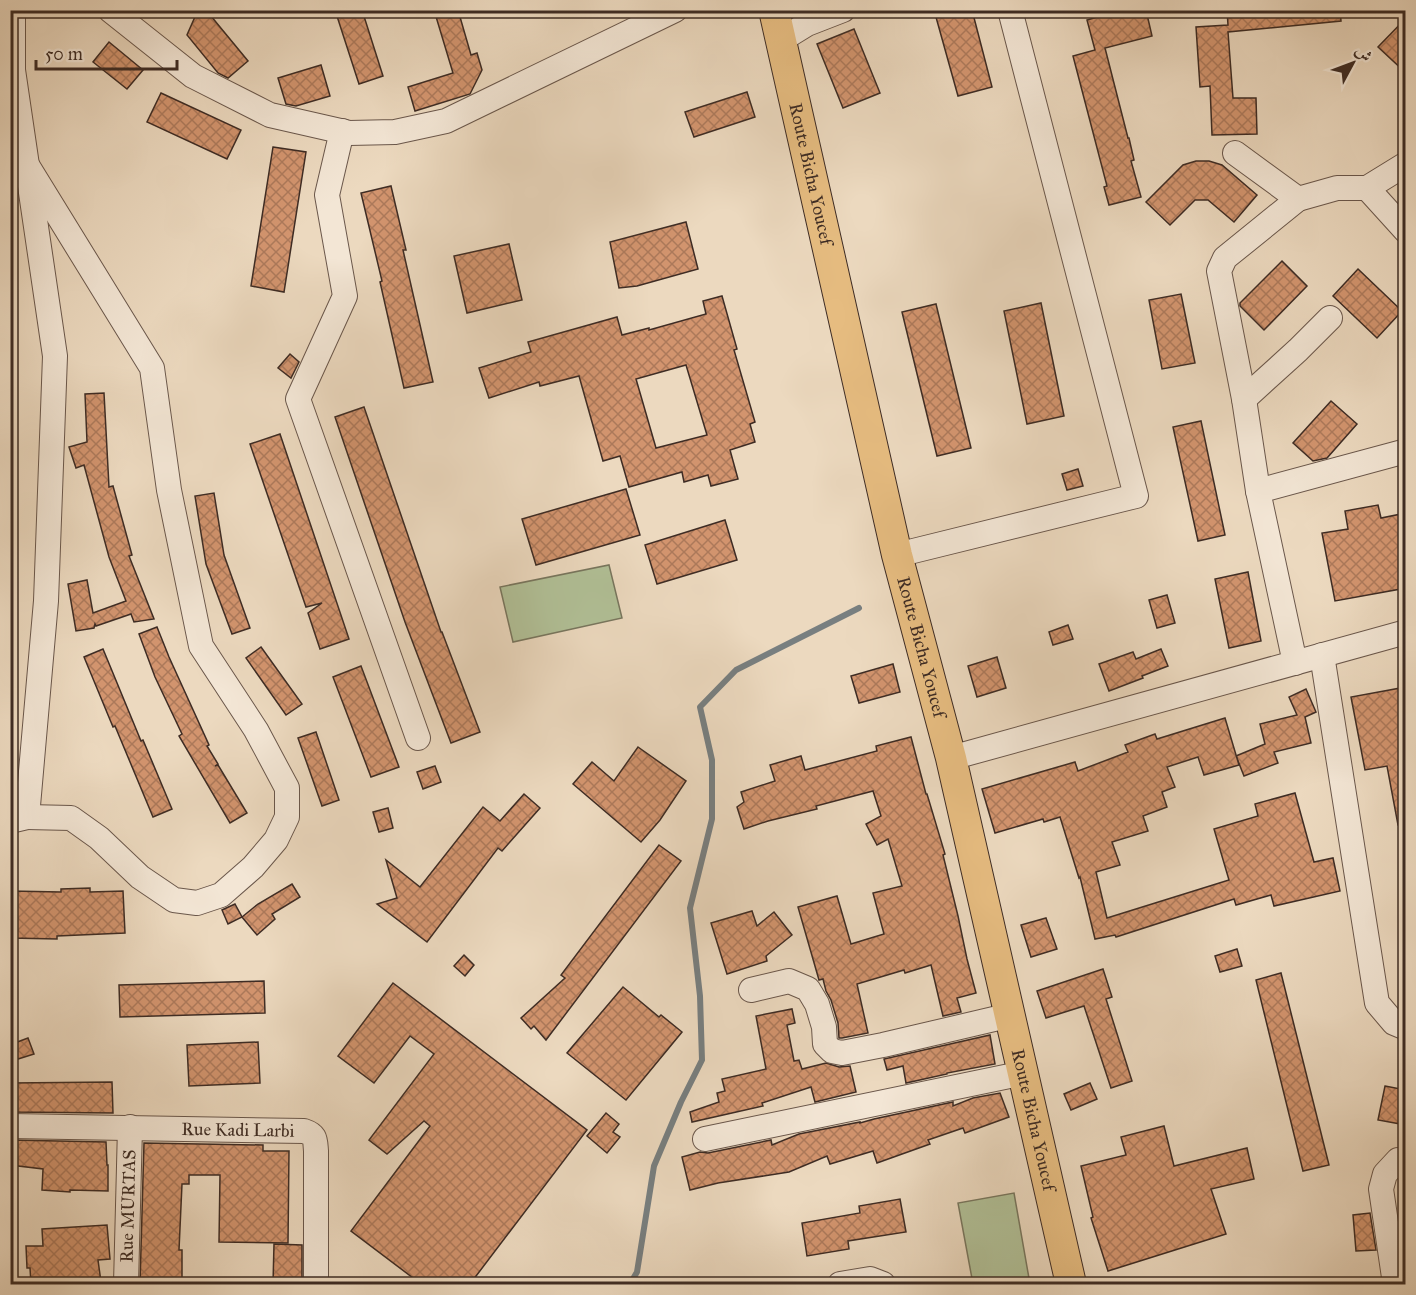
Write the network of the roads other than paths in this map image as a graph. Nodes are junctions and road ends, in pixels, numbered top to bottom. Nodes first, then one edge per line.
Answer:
1 (13, 10) edge
2 (110, 10) edge
3 (675, 10) edge
4 (774, 10) edge
5 (843, 10) edge
6 (1010, 10) edge
7 (781, 40) junction
8 (342, 131) junction
9 (1235, 153) dead end
10 (19, 158) edge
11 (1406, 165) edge
12 (1367, 188) junction
13 (1298, 199) junction
14 (1406, 231) edge
15 (1330, 318) dead end
16 (1244, 399) junction
17 (1406, 451) edge
18 (1258, 491) junction
19 (897, 555) junction
20 (1406, 632) edge
21 (1322, 655) junction
22 (1295, 663) junction
23 (418, 738) dead end
24 (951, 758) junction
25 (19, 819) edge
26 (752, 990) dead end
27 (1011, 1015) junction
28 (1406, 1028) edge
29 (1024, 1073) junction
30 (10, 1126) edge
31 (130, 1127) junction
32 (705, 1139) dead end
33 (1406, 1160) edge
34 (126, 1284) edge
35 (316, 1284) edge
36 (840, 1284) edge
37 (883, 1284) edge
38 (1071, 1284) edge
39 (1395, 1284) edge

1 - 10 street
2 - 8 street
3 - 8 street
4 - 7 main road, Route Bicha Youcef
5 - 7 street
6 - 19 street
7 - 19 main road, Route Bicha Youcef
8 - 23 street
9 - 13 street
10 - 25 street
10 - 25 street
11 - 12 street
12 - 13 street
12 - 14 street
13 - 16 street
15 - 16 street
16 - 18 street
17 - 18 street
18 - 22 street
19 - 24 main road, Route Bicha Youcef
20 - 21 street
21 - 22 street
21 - 28 street
22 - 24 street
24 - 27 main road, Route Bicha Youcef
26 - 27 street
27 - 29 main road, Route Bicha Youcef
29 - 32 street
29 - 38 main road, Route Bicha Youcef
30 - 31 street, Rue Kadi Larbi
31 - 34 street, Rue MURTAS
31 - 35 street, Rue Kadi Larbi
33 - 39 street
36 - 37 street

